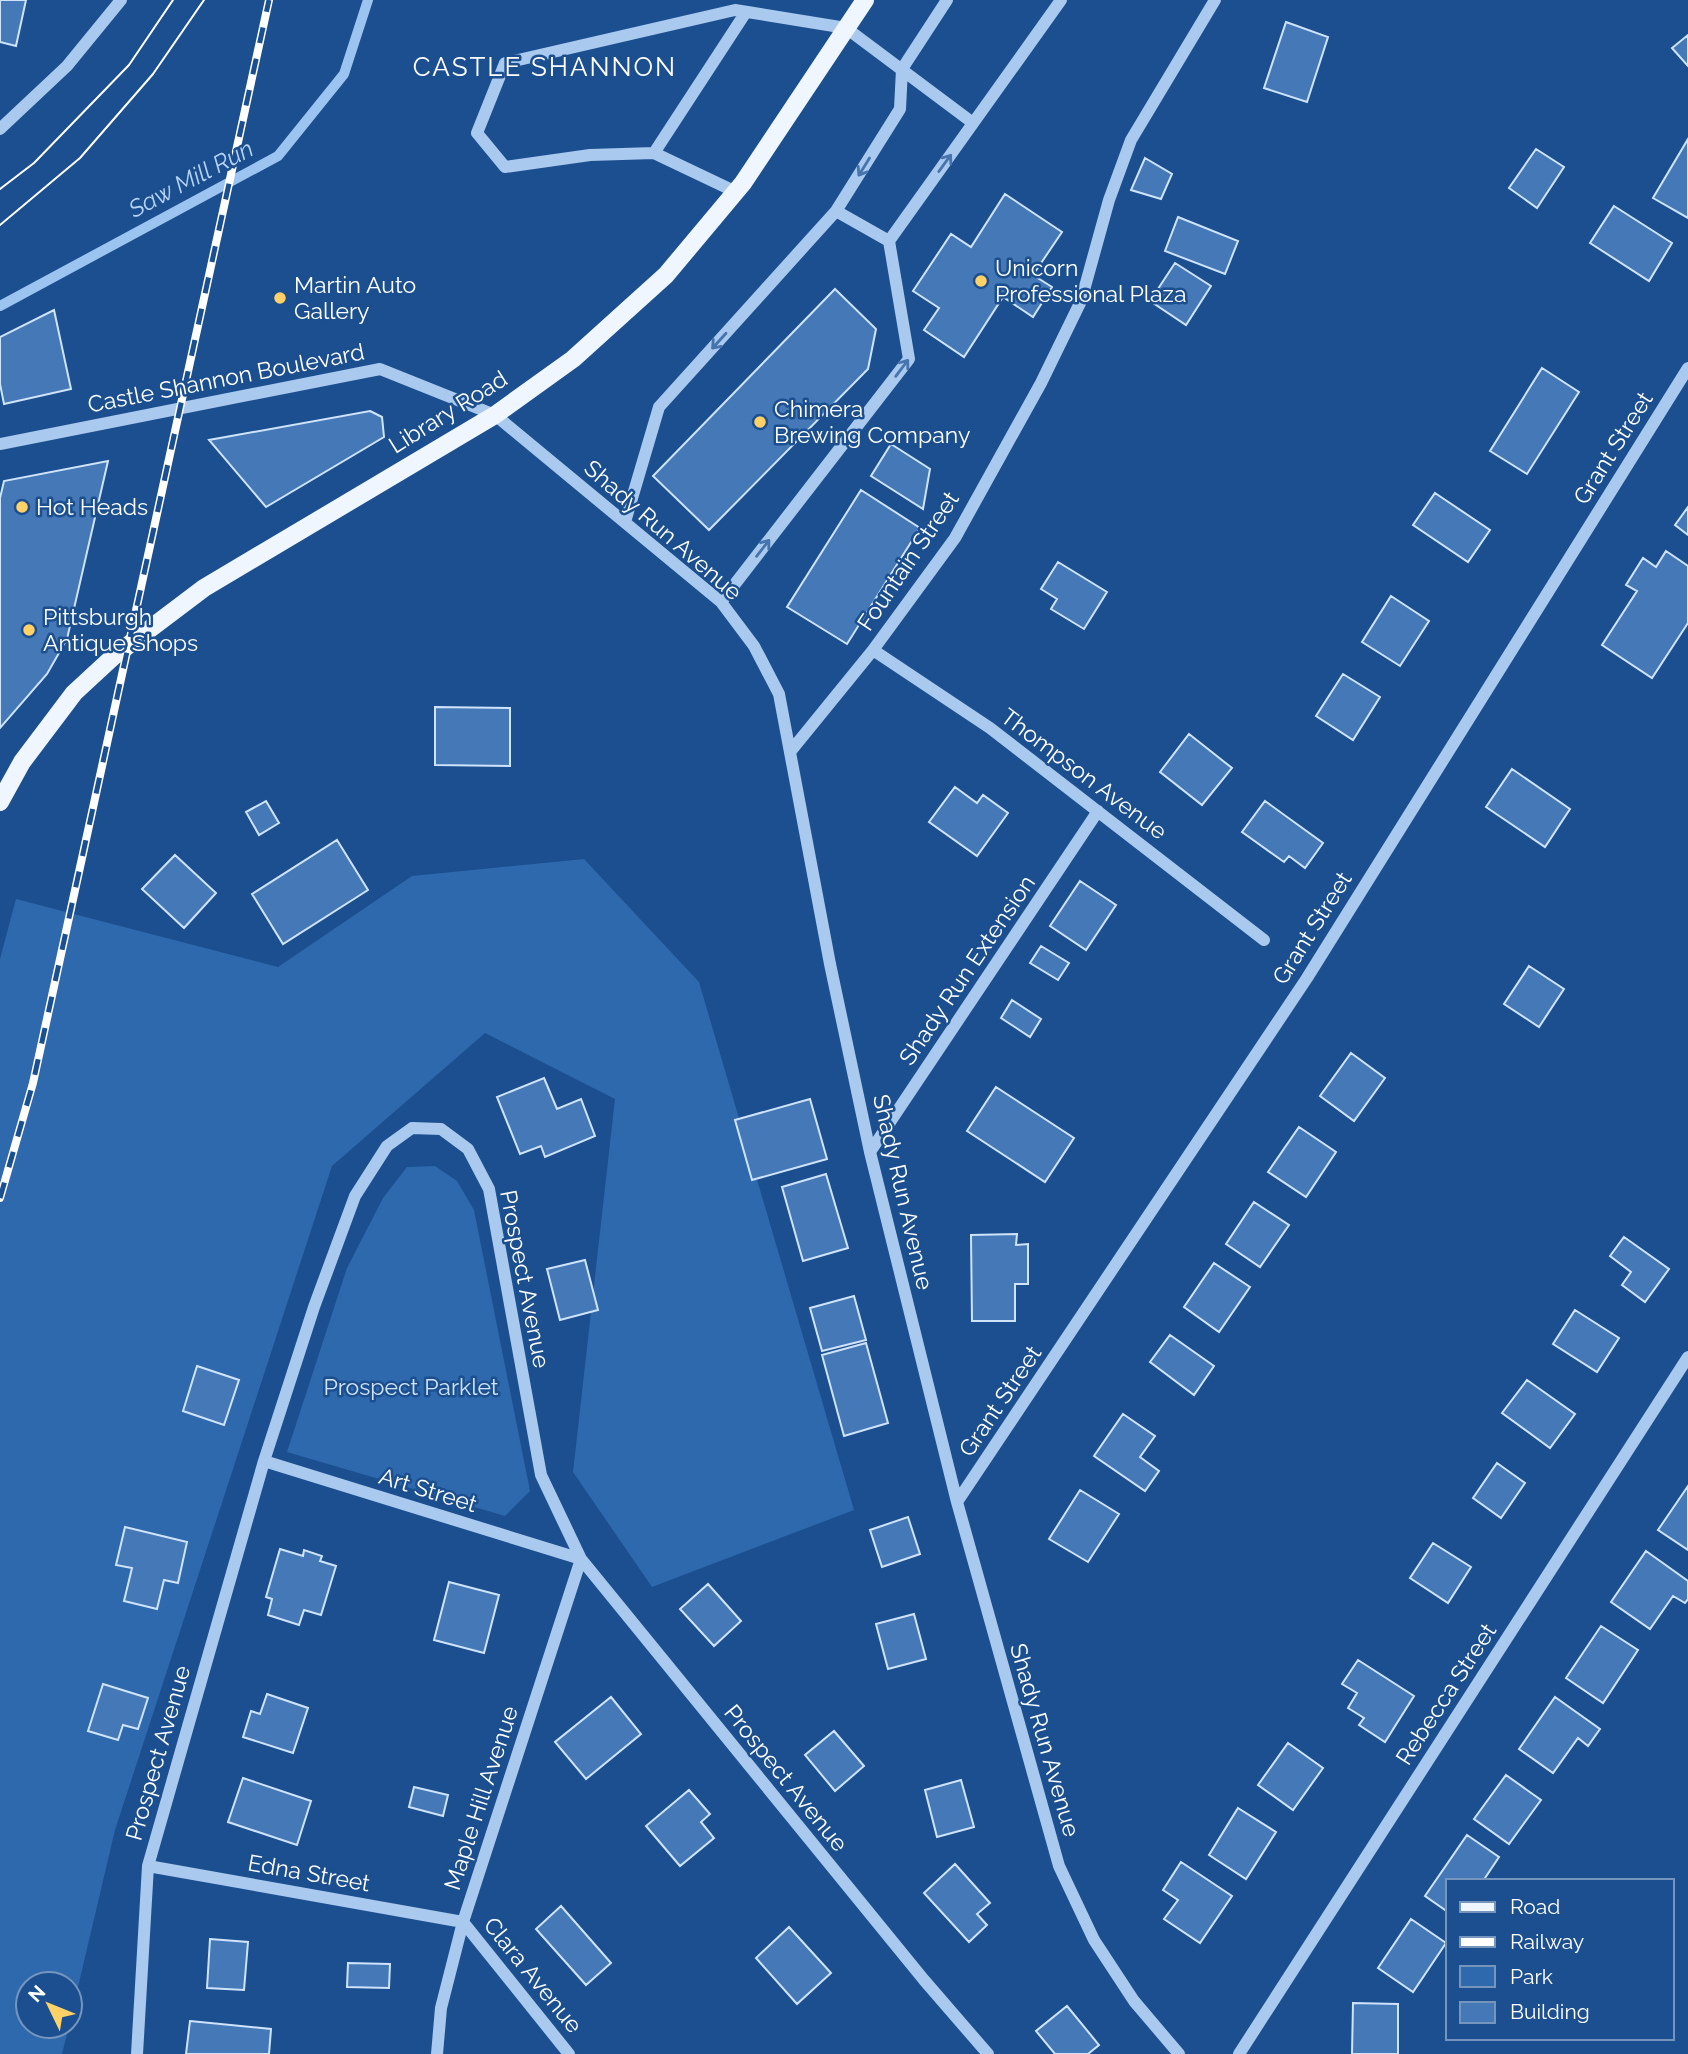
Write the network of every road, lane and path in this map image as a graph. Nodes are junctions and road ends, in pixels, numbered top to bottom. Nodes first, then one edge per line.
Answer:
1 (121, 0) edge
2 (865, 0) edge
3 (947, 0) edge
4 (1061, 0) edge
5 (1215, 0) edge
6 (746, 12) junction
7 (846, 28) junction
8 (902, 69) junction
9 (973, 123) junction
10 (0, 129) edge
11 (654, 153) junction
12 (736, 192) junction
13 (836, 211) junction
14 (889, 241) junction
15 (1688, 368) edge
16 (495, 415) junction
17 (0, 444) edge
18 (625, 522) junction
19 (721, 602) junction
20 (873, 650) junction
21 (790, 752) junction
22 (0, 802) edge
23 (1098, 811) junction
24 (1264, 940) dead end
25 (870, 1152) junction
26 (1688, 1357) edge
27 (264, 1461) junction
28 (957, 1502) junction
29 (581, 1559) junction
30 (148, 1866) junction
31 (463, 1922) junction
32 (137, 2054) edge
33 (437, 2054) edge
34 (569, 2054) edge
35 (988, 2054) edge
36 (1179, 2054) edge
37 (1240, 2054) edge

1 - 10 street
2 - 7 main road, Library Road
3 - 8 street
4 - 9 street
5 - 20 street, Fountain Street
6 - 7 street
6 - 11 street
6 - 11 street
7 - 8 street
7 - 12 main road, Library Road
8 - 9 street
8 -> 13 street
14 -> 9 street
11 - 12 street
12 - 16 main road, Library Road
13 - 14 street
13 -> 18 street
19 -> 14 street
15 - 28 street, Grant Street
16 - 17 street, Castle Shannon Boulevard
16 - 18 street, Shady Run Avenue
16 - 22 main road, Library Road
18 - 19 street, Shady Run Avenue
19 - 21 street, Shady Run Avenue
20 - 21 street, Fountain Street
20 - 23 street, Thompson Avenue
21 - 25 street, Shady Run Avenue
23 - 24 street, Thompson Avenue
23 - 25 street, Shady Run Extension
25 - 28 street, Shady Run Avenue
26 - 37 street, Rebecca Street
27 - 29 street, Art Street
27 - 29 street, Prospect Avenue
27 - 30 street, Prospect Avenue
28 - 36 street, Shady Run Avenue
29 - 31 street, Maple Hill Avenue
29 - 35 street, Prospect Avenue
30 - 31 street, Edna Street
30 - 32 street, Prospect Avenue
31 - 33 street, Maple Hill Avenue
31 - 34 street, Clara Avenue

